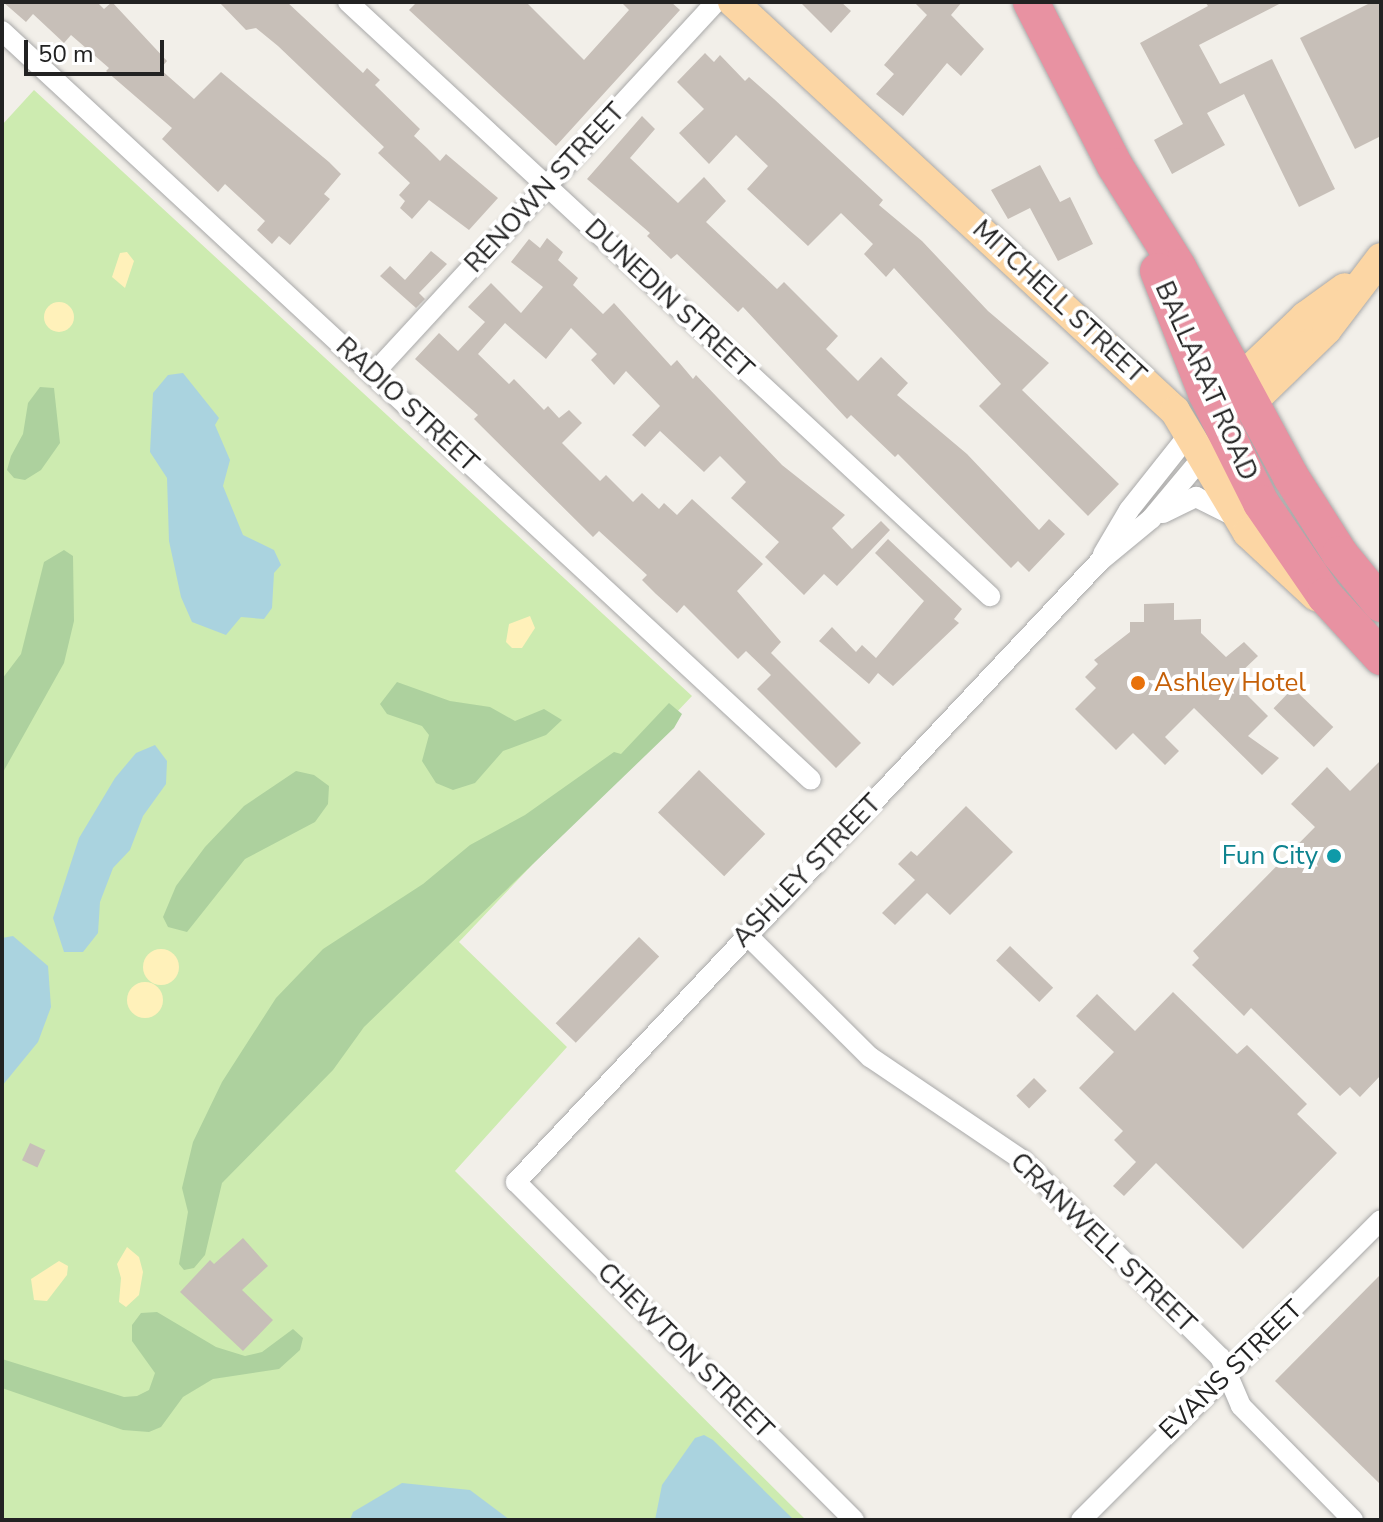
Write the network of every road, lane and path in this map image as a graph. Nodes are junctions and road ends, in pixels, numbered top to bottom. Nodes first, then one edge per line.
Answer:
1 (348, 2) edge
2 (716, 2) edge
3 (733, 2) edge
4 (1031, 2) edge
5 (2, 31) edge
6 (1115, 166) junction
7 (547, 186) junction
8 (1373, 267) edge
9 (374, 373) junction
10 (1244, 392) junction
11 (1207, 433) junction
12 (1238, 518) junction
13 (1146, 523) junction
14 (1100, 561) junction
15 (990, 596) dead end
16 (1381, 604) edge
17 (1352, 628) junction
18 (1381, 657) edge
19 (811, 780) dead end
20 (746, 934) junction
21 (516, 1182) joint
22 (1379, 1225) edge
23 (1231, 1376) junction
24 (854, 1520) edge
25 (1081, 1520) edge
26 (1353, 1520) edge

1 - 7 street, DUNEDIN STREET
2 - 7 street, RENOWN STREET
3 - 11 main road, MITCHELL STREET
4 - 6 highway, BALLARAT ROAD
5 - 9 street, RADIO STREET
6 - 10 highway, BALLARAT ROAD
6 - 11 highway, BALLARAT ROAD
7 - 9 street, RENOWN STREET
7 - 15 street, DUNEDIN STREET
8 - 10 main road, ASHLEY STREET
9 - 19 street, RADIO STREET
10 - 11 highway, ASHLEY STREET
10 - 16 highway, BALLARAT ROAD
11 - 12 main road, MITCHELL STREET
11 - 13 street, ASHLEY STREET
11 - 14 street, ASHLEY STREET
11 - 17 highway, BALLARAT ROAD
12 - 13 street
12 - 17 main road, MITCHELL STREET
13 - 14 street, ASHLEY STREET
14 - 20 street, ASHLEY STREET
17 - 18 highway, BALLARAT ROAD
20 - 21 street, ASHLEY STREET
20 - 23 street, CRANWELL STREET
21 - 24 street, CHEWTON STREET
22 - 23 street, EVANS STREET
23 - 25 street, EVANS STREET
23 - 26 street, CRANWELL STREET

